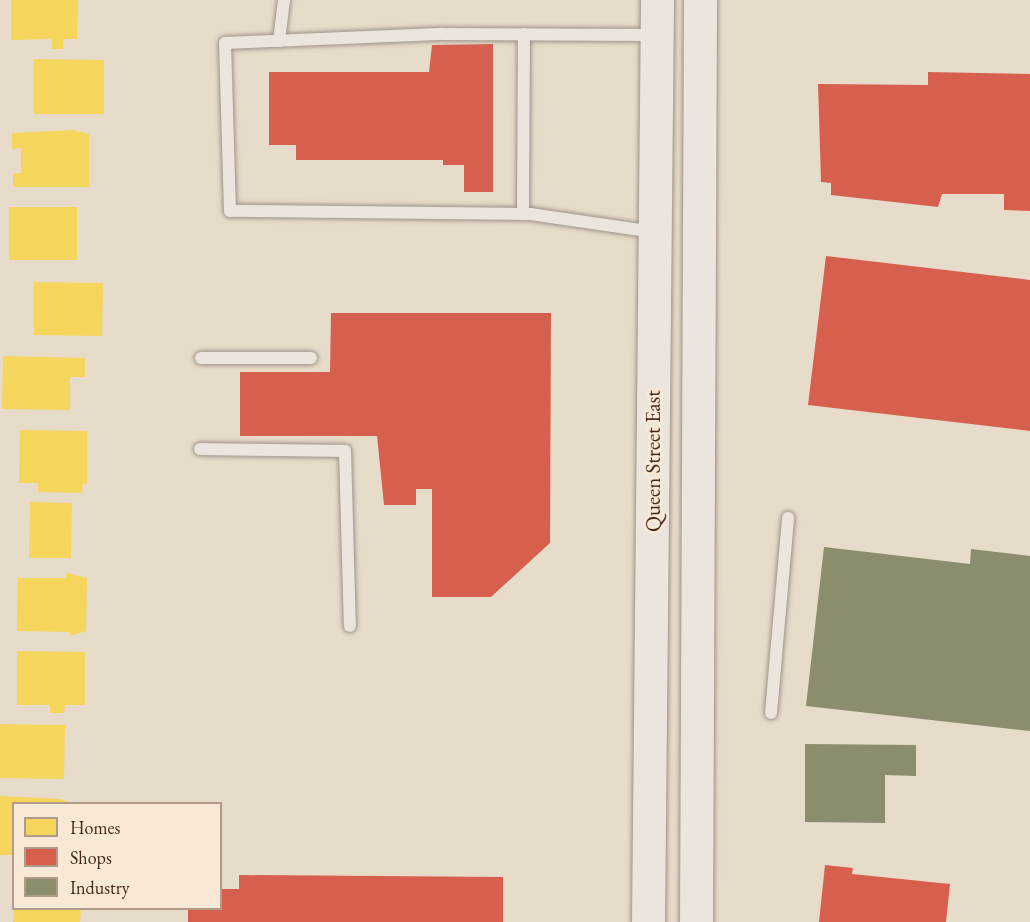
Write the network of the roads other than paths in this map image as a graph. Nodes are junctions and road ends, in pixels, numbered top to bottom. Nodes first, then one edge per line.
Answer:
1 (284, 0) edge
2 (657, 0) edge
3 (700, 0) edge
4 (524, 34) junction
5 (656, 35) junction
6 (279, 40) junction
7 (523, 214) junction
8 (655, 232) junction
9 (201, 358) dead end
10 (311, 358) dead end
11 (200, 449) dead end
12 (788, 518) dead end
13 (350, 626) dead end
14 (771, 713) dead end
15 (648, 922) edge
16 (696, 922) edge

1 - 6 lane
2 - 5 main road, Queen Street East
3 - 16 main road
4 - 5 lane
4 - 6 lane
4 - 7 lane
5 - 8 main road, Queen Street East
6 - 7 lane
7 - 8 lane
8 - 15 main road, Queen Street East
9 - 10 lane
11 - 13 lane
12 - 14 lane

